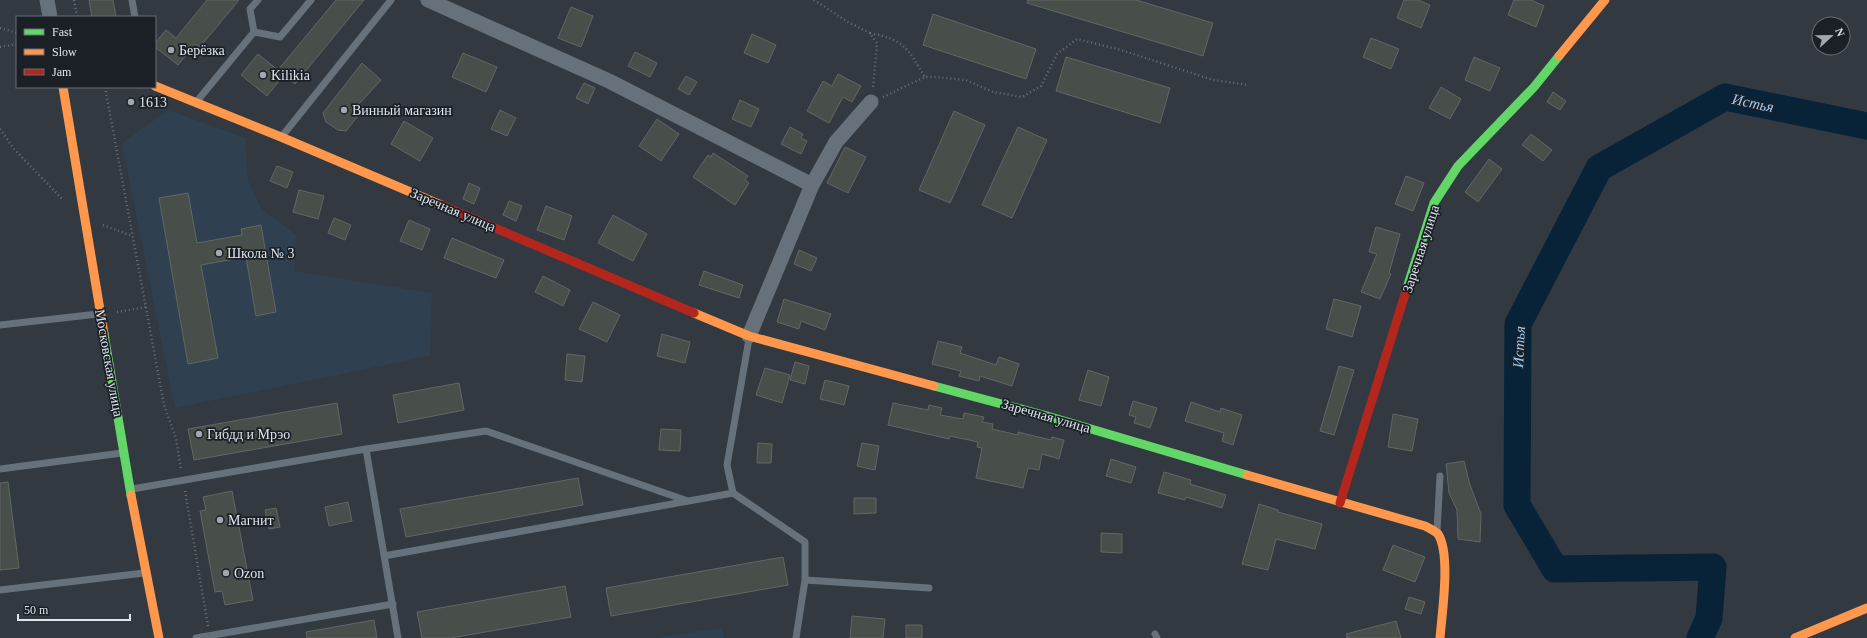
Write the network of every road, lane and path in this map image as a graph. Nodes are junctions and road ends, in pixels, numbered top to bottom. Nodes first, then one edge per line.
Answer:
1 (47, 0) edge
2 (74, 0) edge
3 (132, 0) edge
4 (258, 0) edge
5 (311, 0) edge
6 (391, 0) edge
7 (428, 0) edge
8 (814, 0) edge
9 (1605, 0) edge
10 (50, 16) edge
11 (77, 16) edge
12 (135, 16) edge
13 (0, 28) edge
14 (254, 32) junction
15 (16, 33) edge
16 (870, 33) junction
17 (16, 44) edge
18 (0, 46) edge
19 (925, 77) junction
20 (1249, 84) dead end
21 (156, 86) edge
22 (63, 88) edge
23 (105, 88) edge
24 (196, 102) junction
25 (871, 102) junction
26 (0, 129) edge
27 (282, 137) junction
28 (812, 185) junction
29 (66, 204) dead end
30 (100, 224) dead end
31 (133, 236) junction
32 (146, 307) junction
33 (101, 314) junction
34 (0, 325) edge
35 (749, 336) junction
36 (366, 449) junction
37 (124, 453) junction
38 (0, 469) edge
39 (1440, 476) dead end
40 (183, 480) junction
41 (130, 489) junction
42 (733, 493) junction
43 (690, 502) junction
44 (1340, 503) junction
45 (1437, 533) junction
46 (384, 556) junction
47 (146, 572) junction
48 (805, 580) junction
49 (929, 588) dead end
50 (0, 590) edge
51 (393, 604) junction
52 (1867, 608) edge
53 (210, 636) junction
54 (159, 638) edge
55 (196, 638) edge
56 (398, 638) edge
57 (796, 638) edge
58 (1440, 638) edge
59 (1795, 638) edge

1 - 10 street
2 - 11 path
3 - 12 lane
4 - 14 lane
5 - 14 lane
6 - 27 lane
7 - 28 street
8 - 16 path
9 - 44 main road, Заречная улица
13 - 15 path
14 - 24 lane
16 - 19 path
16 - 25 path
17 - 18 path
19 - 20 path
19 - 25 path
21 - 24 main road, Заречная улица
22 - 33 main road, Московская улица
23 - 31 path
24 - 27 main road, Заречная улица
25 - 28 street
26 - 29 path
27 - 35 main road, Заречная улица
28 - 35 street
30 - 31 path
31 - 32 path
32 - 33 path
32 - 40 path
33 - 34 lane
33 - 37 main road, Московская улица
35 - 42 lane
35 - 44 main road, Заречная улица
36 - 40 lane
36 - 43 lane
36 - 46 lane
37 - 38 lane
37 - 41 main road, Московская улица
39 - 45 lane
40 - 41 lane
40 - 53 path
41 - 47 main road, Московская улица
42 - 43 lane
42 - 48 lane
43 - 46 lane
44 - 45 main road, Заречная улица
45 - 58 main road
46 - 51 lane
47 - 50 lane
47 - 54 main road, Московская улица
48 - 49 lane
48 - 57 lane
51 - 53 lane
51 - 56 lane
52 - 59 main road
53 - 55 lane

